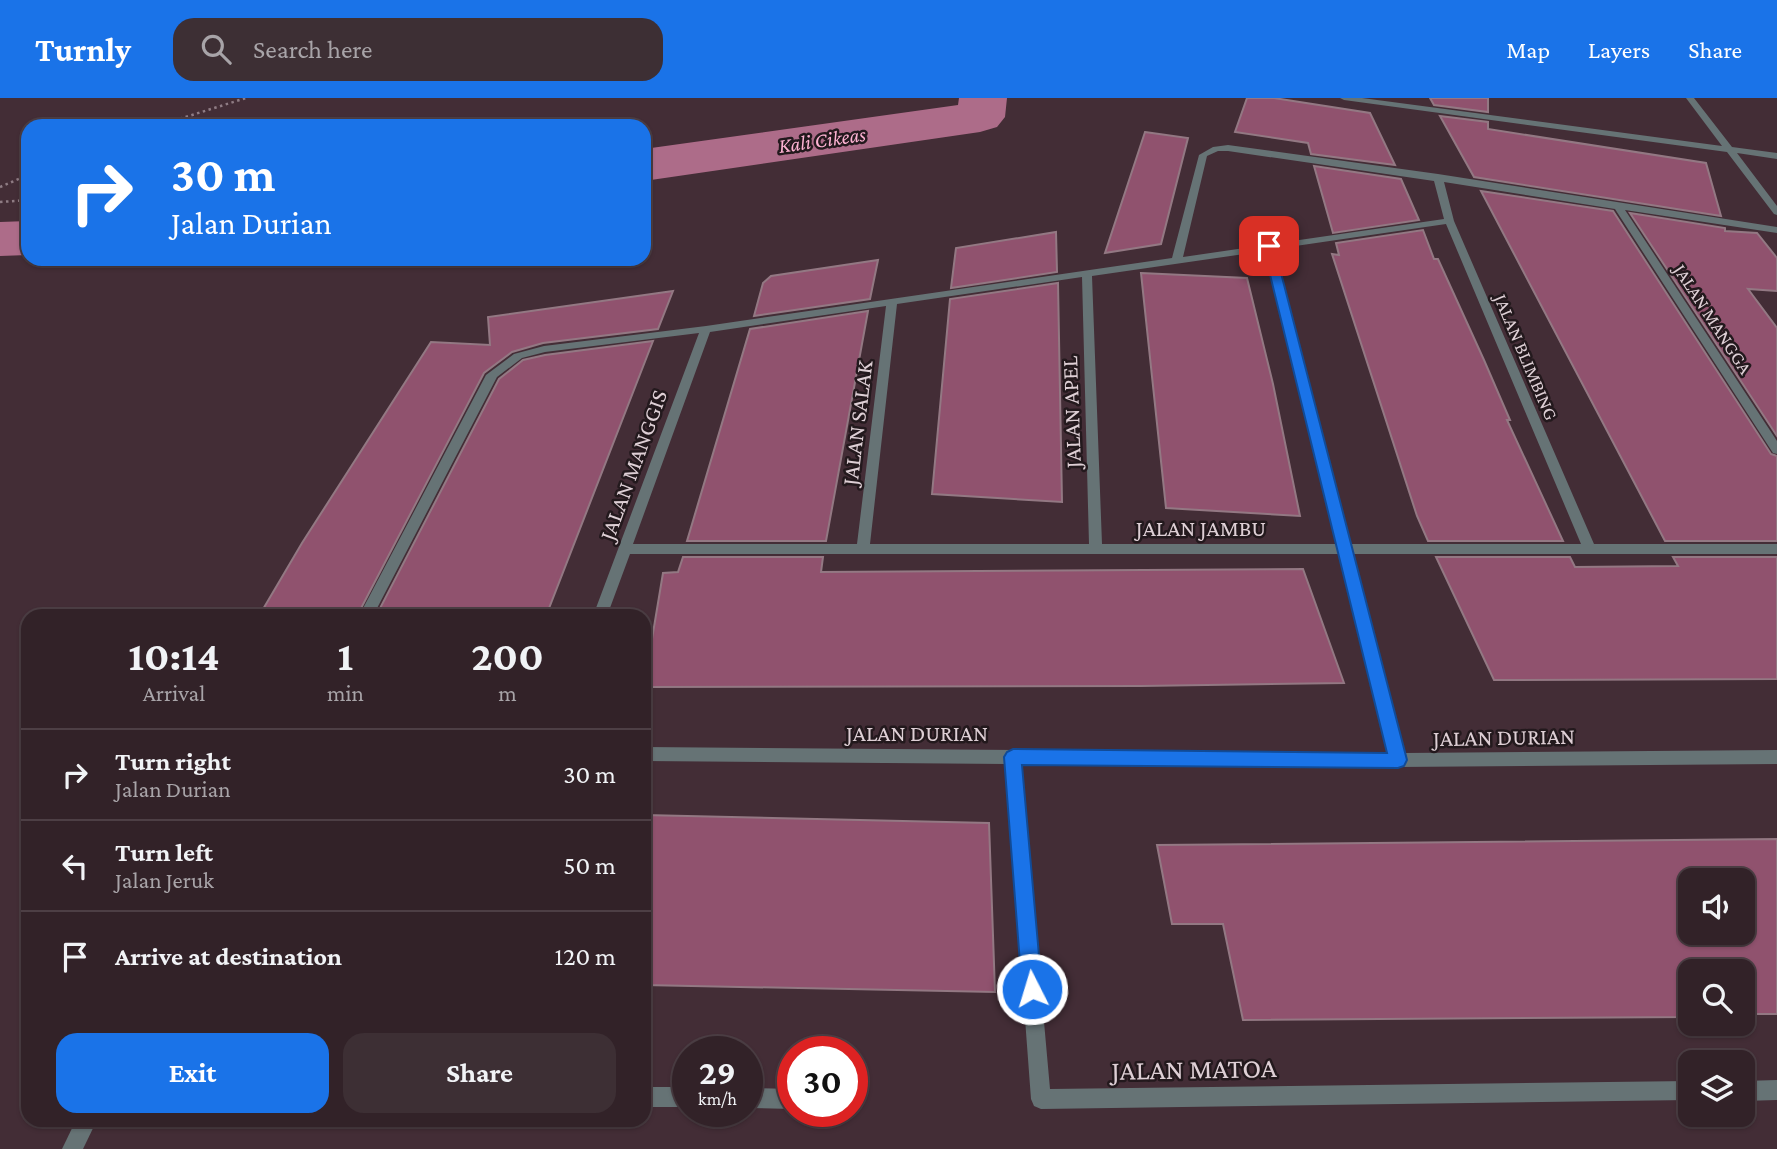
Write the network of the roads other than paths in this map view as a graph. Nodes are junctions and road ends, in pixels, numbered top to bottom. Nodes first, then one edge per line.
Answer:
1 (1344, 98) edge
2 (1690, 98) edge
3 (1730, 149) junction
4 (1777, 156) edge
5 (1438, 177) junction
6 (1619, 208) junction
7 (1777, 212) edge
8 (1449, 221) junction
9 (1777, 230) edge
10 (1269, 246) junction
11 (1177, 260) junction
12 (1087, 273) junction
13 (892, 302) junction
14 (706, 329) junction
15 (1777, 450) edge
16 (1344, 548) junction
17 (625, 549) junction
18 (863, 549) junction
19 (1096, 549) junction
20 (1590, 549) junction
21 (1777, 549) edge
22 (370, 609) edge
23 (603, 609) edge
24 (651, 754) edge
25 (1013, 757) junction
26 (1777, 757) edge
27 (1398, 760) junction
28 (1777, 1090) edge
29 (1678, 1091) edge
30 (1755, 1091) edge
31 (651, 1097) edge
32 (672, 1097) edge
33 (83, 1127) edge
34 (72, 1149) edge

1 - 3 street
2 - 3 street
3 - 4 street
3 - 7 street
5 - 6 street
5 - 8 street, JALAN BLIMBING
5 - 11 street
6 - 9 street
6 - 15 street, JALAN MANGGA
8 - 10 street
8 - 20 street, JALAN BLIMBING
10 - 11 street
10 - 16 street
11 - 12 street
12 - 13 street
12 - 19 street, JALAN APEL
13 - 14 street
13 - 18 street, JALAN SALAK
14 - 17 street, JALAN MANGGIS
14 - 22 street
16 - 19 street, JALAN JAMBU
16 - 20 street, JALAN JAMBU
16 - 27 street
17 - 18 street, JALAN JAMBU
17 - 23 street, JALAN MANGGIS
18 - 19 street, JALAN JAMBU
20 - 21 street, JALAN JAMBU
24 - 25 street, JALAN DURIAN
25 - 27 street, JALAN DURIAN
25 - 29 street, JALAN MATOA
26 - 27 street, JALAN DURIAN
28 - 30 street
31 - 32 street
33 - 34 street

